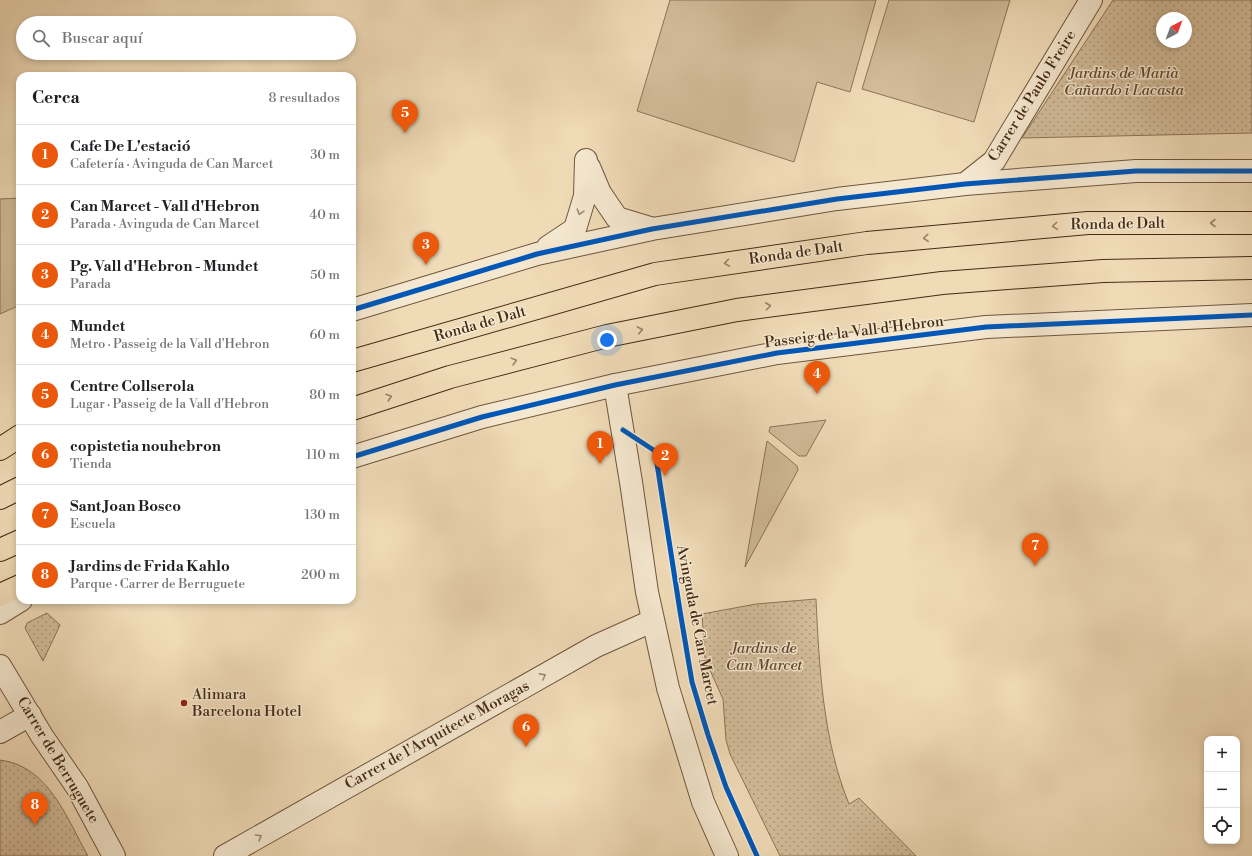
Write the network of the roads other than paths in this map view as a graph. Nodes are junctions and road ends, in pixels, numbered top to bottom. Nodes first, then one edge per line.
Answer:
1 (1091, 0) edge
2 (1252, 171) edge
3 (965, 184) junction
4 (1252, 223) edge
5 (652, 228) junction
6 (538, 254) junction
7 (1252, 268) edge
8 (356, 309) edge
9 (1252, 315) edge
10 (356, 360) edge
11 (614, 385) junction
12 (356, 409) edge
13 (16, 437) edge
14 (16, 438) edge
15 (0, 444) edge
16 (0, 449) edge
17 (356, 456) edge
18 (16, 490) edge
19 (0, 498) edge
20 (16, 542) edge
21 (0, 550) edge
22 (16, 588) edge
23 (0, 595) edge
24 (16, 603) edge
25 (0, 613) edge
26 (652, 621) junction
27 (0, 666) edge
28 (30, 716) junction
29 (0, 732) edge
30 (114, 856) edge
31 (225, 856) edge
32 (728, 856) edge

1 - 3 street, Carrer de Paulo Freire
2 - 3 street
3 - 5 street
4 -> 10 highway, Ronda de Dalt
5 - 6 street
5 -> 6 street
6 - 8 street
12 -> 7 highway
9 - 11 street, Passeig de la Vall d'Hebron
11 - 17 street, Passeig de la Vall d'Hebron
11 - 26 street
13 - 15 street
14 - 16 highway
18 - 19 highway
20 - 21 highway
22 - 23 highway
24 - 25 street
31 -> 26 street, Carrer de l'Arquitecte Moragas
26 - 32 street
27 - 28 street, Carrer de Berruguete
28 - 29 street
28 - 30 street, Carrer de Berruguete

